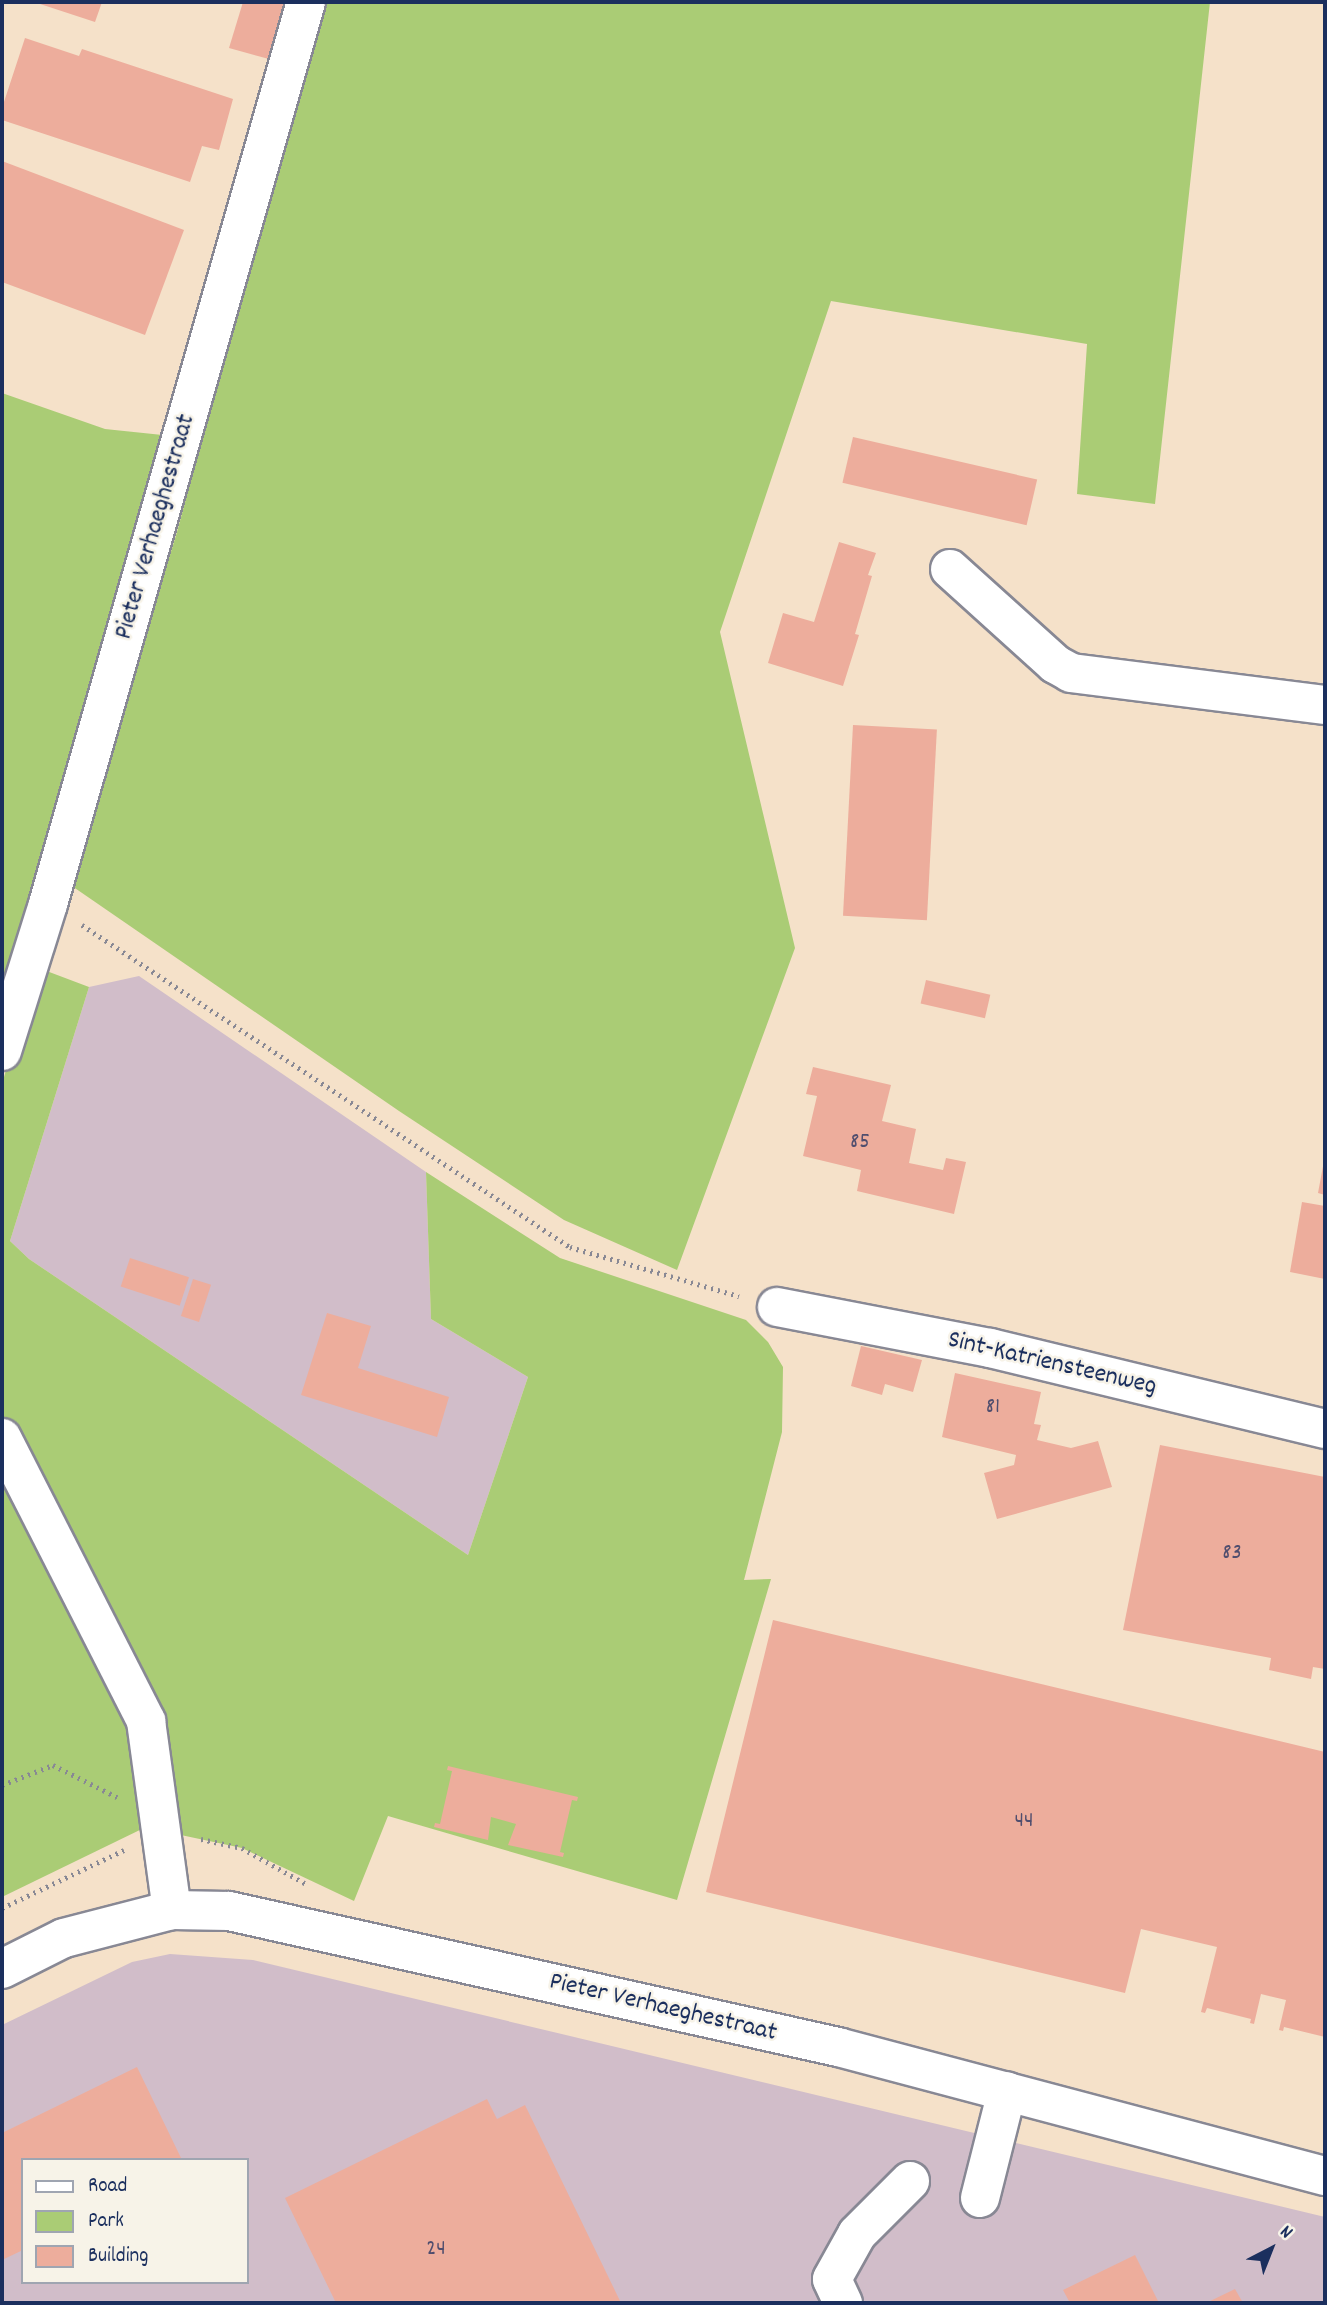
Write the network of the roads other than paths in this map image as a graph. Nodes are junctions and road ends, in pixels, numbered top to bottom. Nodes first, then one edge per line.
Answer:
1 (306, 2) edge
2 (950, 569) dead end
3 (1325, 705) edge
4 (2, 1051) edge
5 (777, 1307) road end
6 (1325, 1429) edge
7 (2, 1438) edge
8 (172, 1910) junction
9 (2, 1969) edge
10 (1007, 2091) junction
11 (1325, 2176) edge
12 (910, 2181) dead end
13 (981, 2198) dead end
14 (843, 2303) edge

1 - 4 street, Pieter Verhaeghestraat
2 - 3 street
5 - 6 street, Sint-Katriensteenweg
7 - 8 street
8 - 9 street, Pieter Verhaeghestraat
8 - 10 street, Pieter Verhaeghestraat
10 - 11 street, Pieter Verhaeghestraat
10 - 13 street
12 - 14 street

